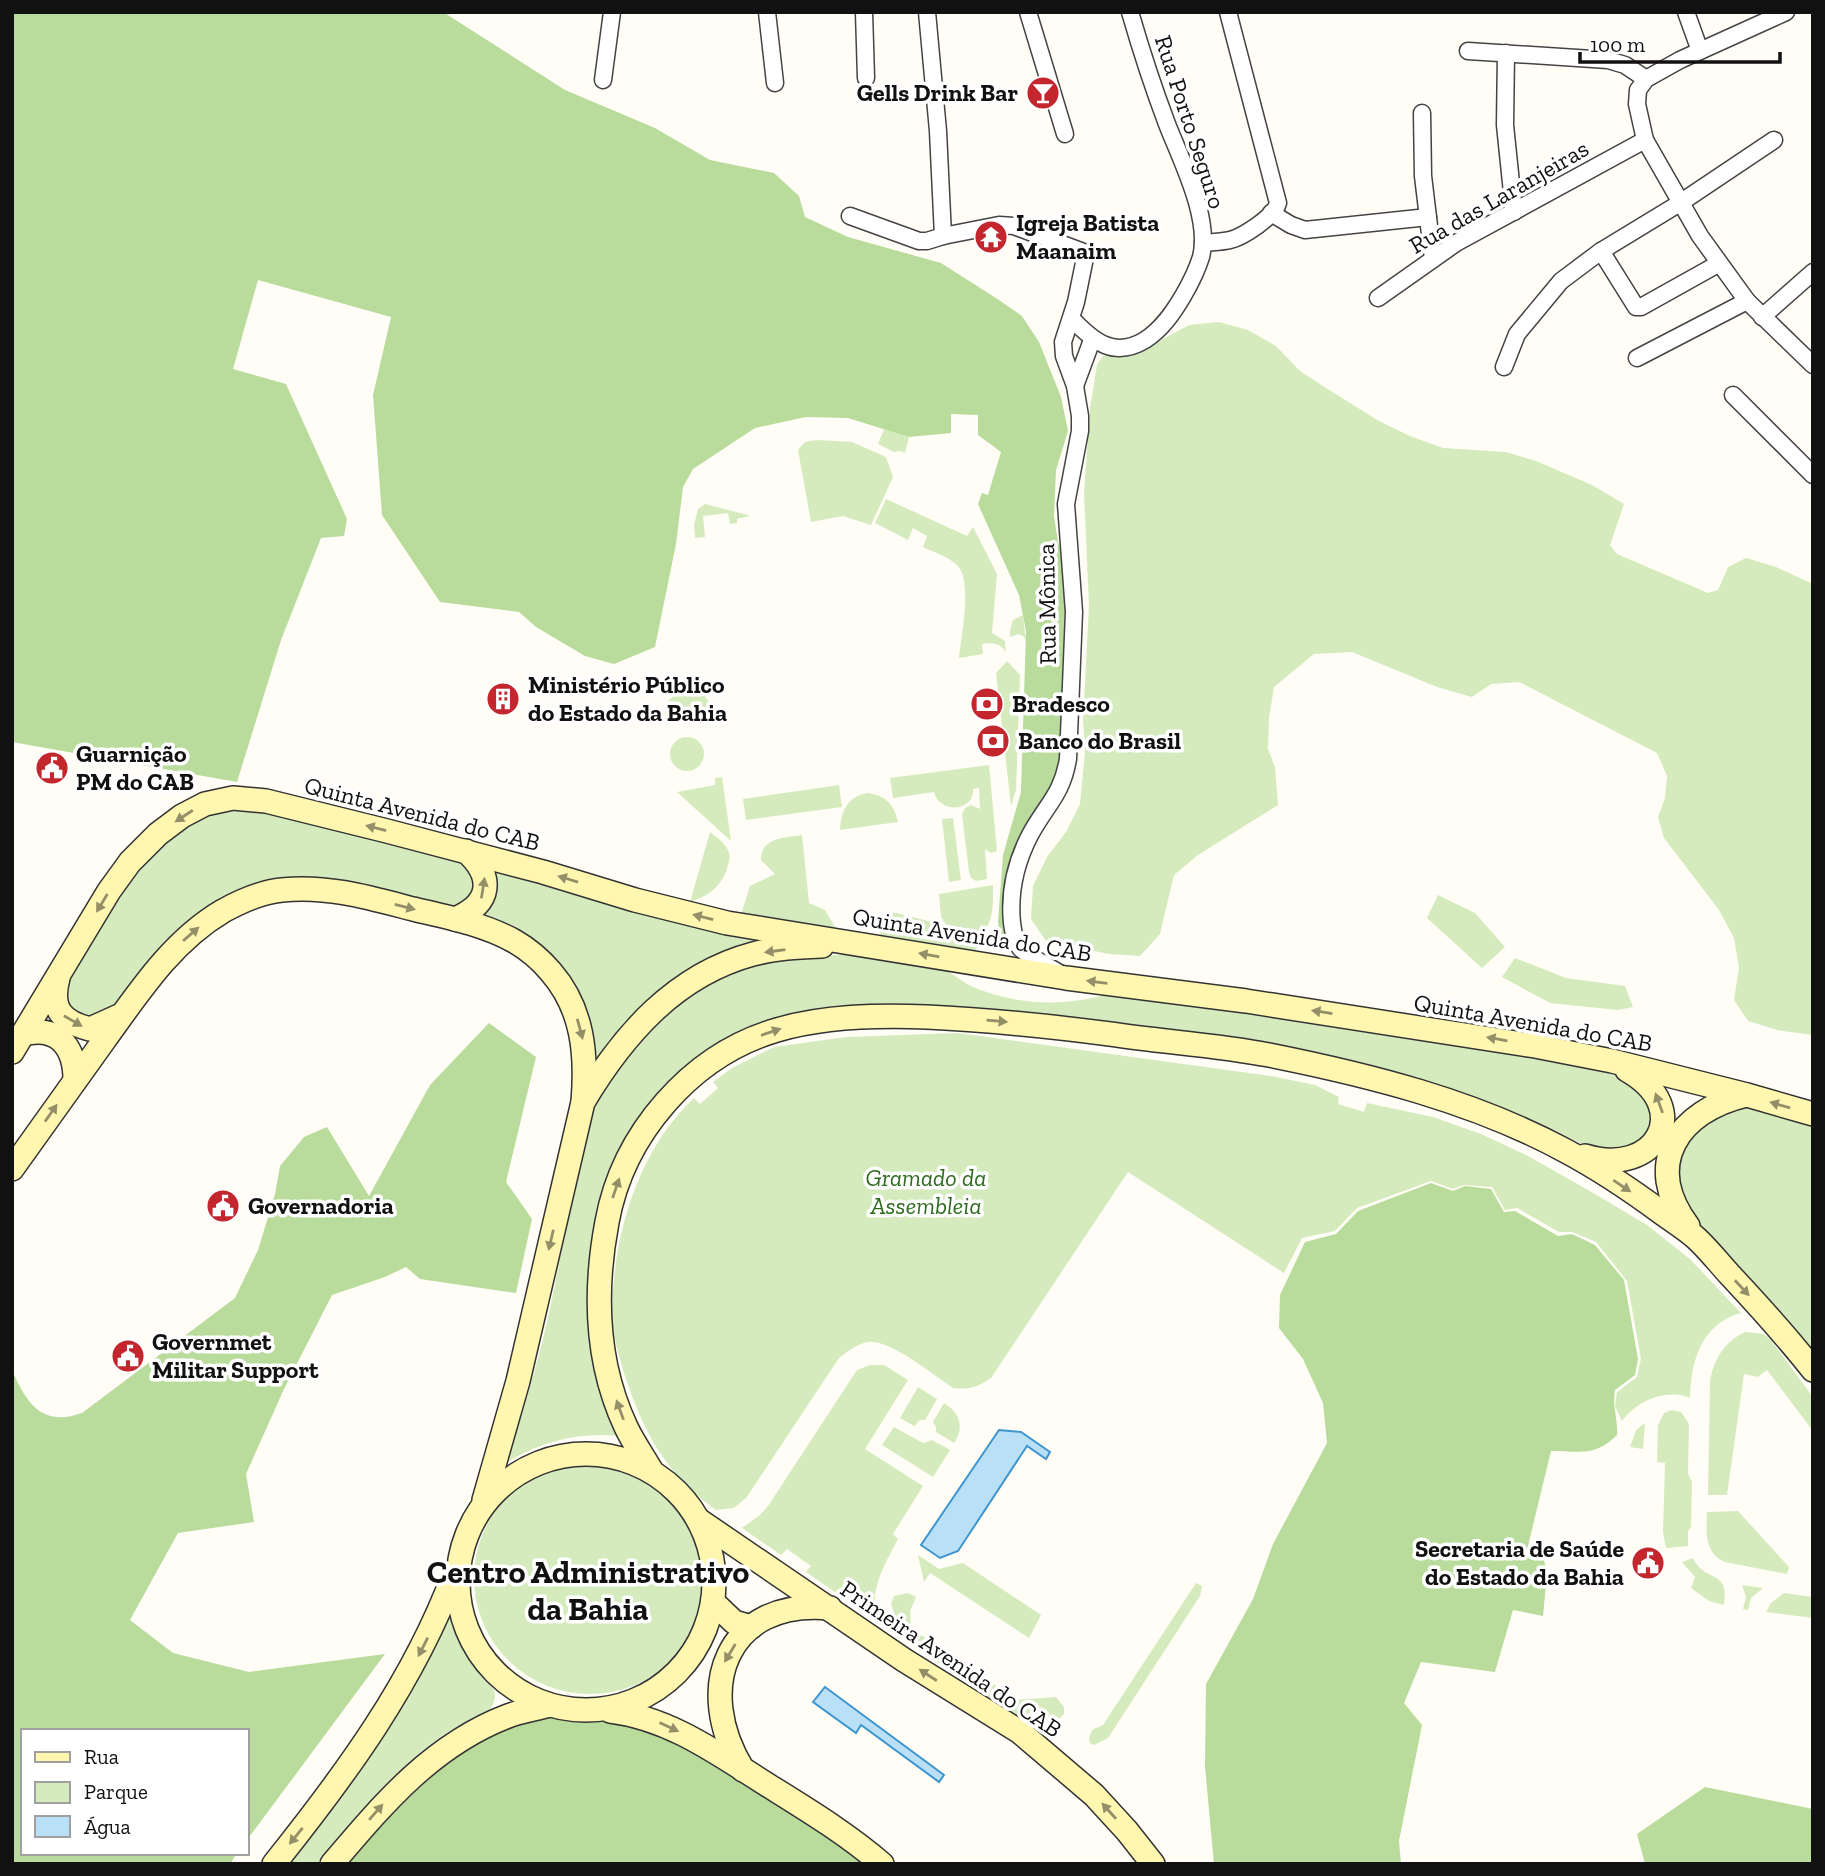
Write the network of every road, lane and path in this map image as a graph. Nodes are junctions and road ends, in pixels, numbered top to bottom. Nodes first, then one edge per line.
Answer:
1 (612, 12) edge
2 (767, 12) edge
3 (864, 12) edge
4 (927, 12) edge
5 (1028, 12) edge
6 (1130, 12) edge
7 (1228, 12) edge
8 (1686, 12) edge
9 (1786, 12) edge
10 (1468, 51) dead end
11 (1700, 51) junction
12 (1506, 53) junction
13 (866, 78) dead end
14 (1646, 79) junction
15 (603, 80) dead end
16 (775, 83) dead end
17 (1422, 113) dead end
18 (1065, 134) dead end
19 (1774, 140) dead end
20 (1645, 141) junction
21 (1680, 203) junction
22 (1514, 212) junction
23 (1271, 213) junction
24 (850, 216) dead end
25 (1428, 217) junction
26 (943, 236) junction
27 (1203, 243) junction
28 (1601, 251) junction
29 (1433, 259) junction
30 (1718, 264) junction
31 (1813, 272) edge
32 (1378, 298) dead end
33 (1747, 301) junction
34 (1762, 317) junction
35 (1072, 319) junction
36 (1092, 340) junction
37 (1637, 358) dead end
38 (1813, 365) edge
39 (1504, 367) dead end
40 (1076, 386) junction
41 (1733, 395) dead end
42 (1813, 475) edge
43 (466, 851) junction
44 (455, 919) junction
45 (867, 944) junction
46 (58, 975) junction
47 (1066, 978) junction
48 (123, 1014) junction
49 (18, 1043) edge
50 (1612, 1061) junction
51 (75, 1080) junction
52 (1748, 1095) junction
53 (583, 1101) junction
54 (1813, 1114) edge
55 (1562, 1149) junction
56 (12, 1169) edge
57 (1696, 1237) junction
58 (1813, 1370) edge
59 (651, 1470) junction
60 (483, 1503) junction
61 (700, 1521) junction
62 (458, 1562) junction
63 (713, 1602) junction
64 (830, 1608) junction
65 (751, 1627) junction
66 (550, 1705) junction
67 (604, 1710) junction
68 (743, 1770) junction
69 (274, 1864) edge
70 (332, 1864) edge
71 (882, 1864) edge
72 (1153, 1864) edge

1 - 15 street
2 - 16 street
3 - 13 street
4 - 26 street
5 - 18 street
6 - 27 street, Rua Porto Seguro
7 - 23 street
8 - 11 street
9 - 11 street
10 - 12 street
11 - 14 street
12 - 14 street
12 - 22 street
14 - 20 street
17 - 25 street
19 - 21 street
20 - 21 street
20 - 22 street, Rua das Laranjeiras
21 - 28 street
21 - 30 street
22 - 29 street, Rua das Laranjeiras
23 - 25 street
23 - 27 street
24 - 26 street
25 - 29 street
26 - 35 street, Rua Mônica
27 - 36 street, Rua Porto Seguro
28 - 30 street
28 - 39 street
29 - 32 street, Rua das Laranjeiras
30 - 33 street
31 - 34 street
33 - 34 street
33 - 37 street
34 - 38 street
35 - 36 street
35 - 40 street, Rua Mônica
36 - 40 street
40 - 47 street, Rua Mônica
41 - 42 street
44 -> 43 main road
45 -> 43 main road, Quinta Avenida do CAB
43 -> 46 main road, Quinta Avenida do CAB
48 -> 44 main road
44 -> 53 main road
47 -> 45 main road, Quinta Avenida do CAB
45 -> 53 main road
46 -> 48 main road
46 - 49 main road, Quinta Avenida do CAB
50 -> 47 main road, Quinta Avenida do CAB
48 - 51 main road
49 - 51 main road
50 - 52 main road, Quinta Avenida do CAB
55 -> 50 main road
56 -> 51 main road
54 -> 52 main road, Quinta Avenida do CAB
52 - 57 main road
53 -> 60 main road
55 -> 57 main road
59 -> 55 main road
57 -> 58 main road
59 - 60 main road
59 - 61 main road
60 - 62 main road
61 - 63 main road
61 - 64 main road, Primeira Avenida do CAB
62 - 66 main road
62 -> 69 main road
63 - 65 main road
63 - 67 main road
64 - 65 main road
72 -> 64 main road, Primeira Avenida do CAB
65 -> 68 main road
66 - 67 main road
70 -> 66 main road
67 -> 68 main road
68 - 71 main road

